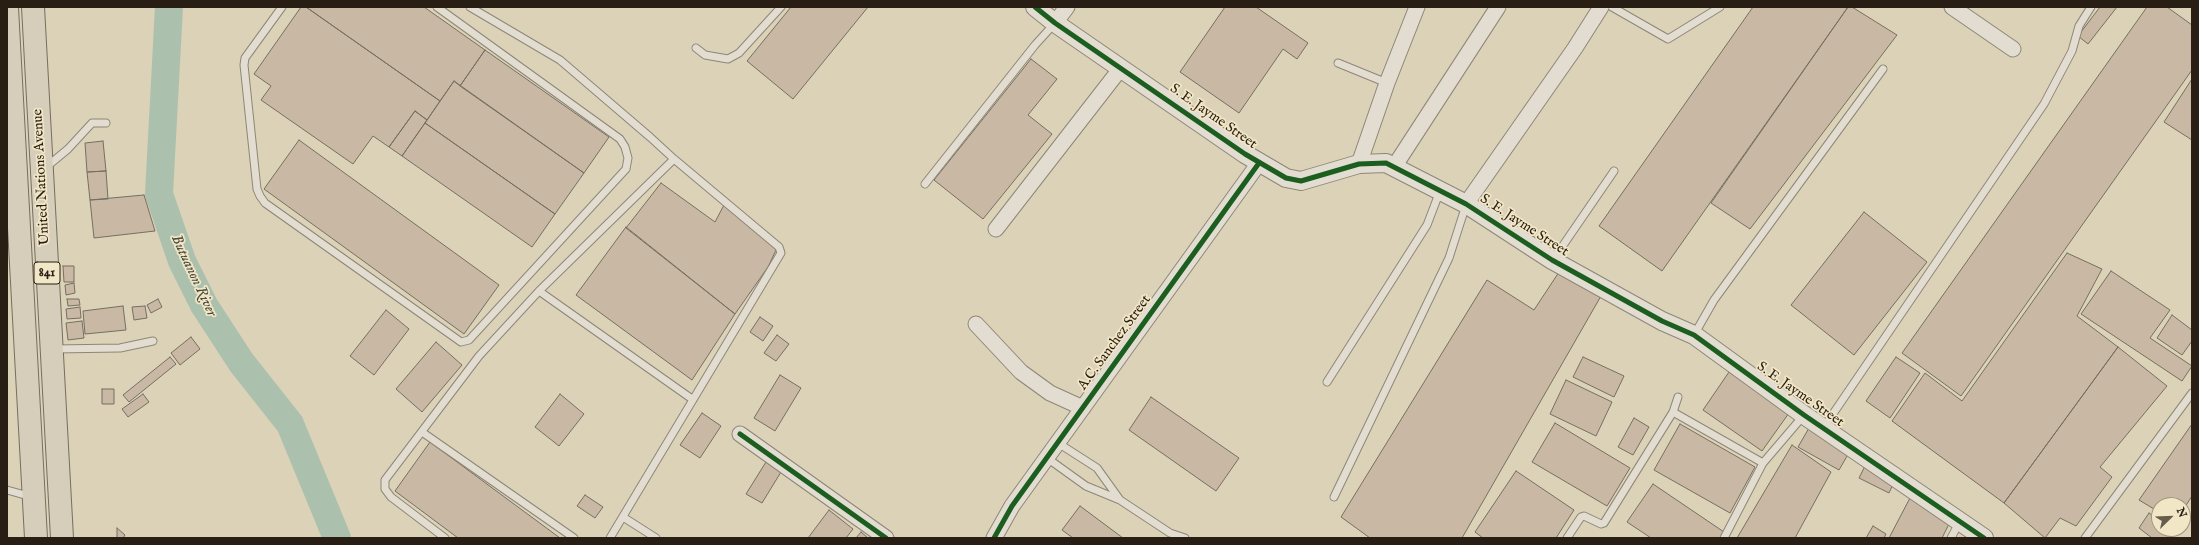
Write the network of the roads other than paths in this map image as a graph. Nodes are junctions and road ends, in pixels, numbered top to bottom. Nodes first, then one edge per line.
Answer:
1 (33, 7) edge
2 (282, 7) edge
3 (437, 7) edge
4 (470, 7) edge
5 (781, 7) edge
6 (1035, 7) edge
7 (1068, 7) edge
8 (1417, 7) edge
9 (1498, 7) edge
10 (1601, 7) edge
11 (1612, 7) edge
12 (1720, 7) edge
13 (1952, 7) edge
14 (2091, 7) edge
15 (7, 8) edge
16 (1055, 23) junction
17 (696, 48) dead end
18 (2013, 49) dead end
19 (1338, 63) dead end
20 (1121, 68) junction
21 (1883, 69) dead end
22 (1387, 83) junction
23 (106, 123) dead end
24 (674, 159) junction
25 (1259, 163) junction
26 (1359, 164) junction
27 (1394, 167) junction
28 (42, 171) junction
29 (1614, 171) dead end
30 (925, 184) dead end
31 (1440, 191) junction
32 (1466, 204) junction
33 (996, 229) dead end
34 (1552, 260) junction
35 (539, 291) junction
36 (976, 324) dead end
37 (1694, 335) junction
38 (152, 341) dead end
39 (52, 349) junction
40 (1327, 382) dead end
41 (2192, 393) edge
42 (1678, 397) dead end
43 (692, 399) junction
44 (1083, 408) junction
45 (1673, 412) junction
46 (1804, 415) junction
47 (1824, 427) junction
48 (422, 432) junction
49 (740, 434) dead end
50 (1058, 443) junction
51 (1047, 458) junction
52 (1763, 463) junction
53 (7, 490) edge
54 (1334, 497) dead end
55 (34, 498) junction
56 (1120, 500) junction
57 (623, 517) junction
58 (1955, 530) edge
59 (996, 537) edge
60 (36, 538) edge
61 (62, 538) edge
62 (445, 538) edge
63 (574, 538) edge
64 (610, 538) edge
65 (656, 538) edge
66 (886, 538) edge
67 (1185, 538) edge
68 (1567, 538) edge
69 (1724, 538) edge
70 (1984, 538) edge
71 (2084, 538) edge

1 - 28 main road, United Nations Avenue / 841
2 - 3 lane
4 - 24 lane
5 - 17 lane
6 - 16 street, S. E. Jayme Street
7 - 16 street
8 - 22 street
9 - 27 street
10 - 32 street
11 - 12 lane
13 - 18 street
14 - 47 lane
15 - 55 main road, United Nations Avenue / 841
16 - 20 street, S. E. Jayme Street
16 - 30 lane
19 - 22 lane
20 - 25 street, S. E. Jayme Street
20 - 33 street
21 - 37 lane
22 - 26 street
23 - 28 lane
24 - 35 lane
24 - 43 lane
25 - 26 street, S. E. Jayme Street
25 - 44 street, A.C. Sanchez Street
26 - 27 street, S. E. Jayme Street
27 - 31 street, S. E. Jayme Street
28 - 39 main road, United Nations Avenue / 841
29 - 34 lane
31 - 32 street, S. E. Jayme Street
31 - 40 lane
32 - 34 street, S. E. Jayme Street
32 - 54 lane
34 - 37 street, S. E. Jayme Street
35 - 43 lane
35 - 48 lane
36 - 44 street
37 - 46 street, S. E. Jayme Street
38 - 39 lane
39 - 61 main road, United Nations Avenue / 841
41 - 71 lane
42 - 45 lane
43 - 57 lane
44 - 50 street, A.C. Sanchez Street
45 - 52 lane
45 - 68 lane
46 - 47 street, S. E. Jayme Street
46 - 52 lane
47 - 58 street, S. E. Jayme Street
48 - 62 lane
48 - 63 lane
49 - 66 street
50 - 51 street, A.C. Sanchez Street
50 - 56 lane
51 - 56 lane
51 - 59 street, A.C. Sanchez Street
52 - 69 lane
53 - 55 lane
55 - 60 main road, United Nations Avenue / 841
56 - 67 lane
57 - 64 lane
57 - 65 lane
58 - 70 street, S. E. Jayme Street

